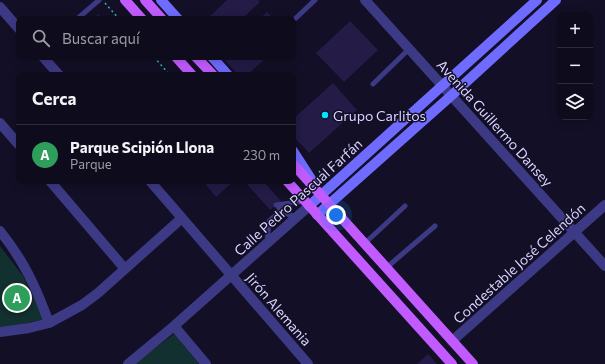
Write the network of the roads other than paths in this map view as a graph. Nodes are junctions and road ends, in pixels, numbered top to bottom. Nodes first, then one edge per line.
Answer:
1 (101, 0) edge
2 (125, 0) edge
3 (145, 0) edge
4 (161, 0) edge
5 (315, 0) edge
6 (364, 0) edge
7 (537, 0) edge
8 (556, 0) edge
9 (0, 7) edge
10 (81, 16) edge
11 (139, 16) edge
12 (159, 16) edge
13 (175, 16) edge
14 (296, 18) dead end
15 (16, 26) edge
16 (408, 49) junction
17 (46, 60) edge
18 (179, 60) edge
19 (199, 60) edge
20 (215, 60) edge
21 (56, 72) edge
22 (189, 72) edge
23 (210, 72) edge
24 (225, 72) edge
25 (372, 84) dead end
26 (443, 85) junction
27 (452, 95) junction
28 (0, 123) edge
29 (16, 142) edge
30 (296, 156) edge
31 (296, 167) edge
32 (53, 184) edge
33 (153, 184) edge
34 (290, 184) edge
35 (321, 195) junction
36 (307, 203) junction
37 (329, 204) junction
38 (605, 205) edge
39 (405, 206) dead end
40 (281, 211) junction
41 (317, 215) junction
42 (298, 216) junction
43 (182, 218) junction
44 (435, 226) dead end
45 (0, 232) edge
46 (575, 232) junction
47 (267, 243) junction
48 (364, 244) junction
49 (605, 266) edge
50 (386, 268) junction
51 (125, 269) junction
52 (232, 275) junction
53 (49, 323) junction
54 (174, 326) junction
55 (0, 332) edge
56 (452, 341) junction
57 (128, 364) edge
58 (206, 364) edge
59 (308, 364) edge
60 (452, 364) edge
61 (473, 364) edge

1 - 10 lane
2 - 11 main road
3 - 12 main road
4 - 13 main road
5 - 14 lane
6 - 16 street, Avenida Guillermo Dansey
7 - 26 main road, Calle Pedro Pascual Farfán
8 - 27 main road, Calle Pedro Pascual Farfán
9 - 15 street
16 - 25 lane
16 - 26 street, Avenida Guillermo Dansey
17 - 21 street
18 - 22 main road
19 - 23 main road
20 - 24 main road
26 - 27 street, Avenida Guillermo Dansey
26 - 35 main road, Calle Pedro Pascual Farfán
27 - 37 main road, Calle Pedro Pascual Farfán
27 - 46 street, Avenida Guillermo Dansey
28 - 29 street
30 - 35 main road
31 - 35 main road
32 - 51 street
33 - 43 street, Jirón Alemania
34 - 36 main road
35 - 36 main road, Calle Pedro Pascual Farfán
35 - 37 main road
36 - 40 lane
36 - 41 main road
36 - 42 street, Calle Pedro Pascual Farfán
37 - 41 main road, Calle Pedro Pascual Farfán
37 - 48 main road
38 - 46 street, Condestable José Celendón
39 - 48 lane
40 - 42 lane
40 - 47 lane
41 - 60 main road
42 - 47 street, Calle Pedro Pascual Farfán
43 - 51 street
43 - 52 street, Jirón Alemania
44 - 50 lane
45 - 53 street
46 - 49 street, Avenida Guillermo Dansey
46 - 56 street, Condestable José Celendón
47 - 52 street, Calle Pedro Pascual Farfán
48 - 50 main road
50 - 56 main road
51 - 53 street
52 - 54 street, Calle Pedro Pascual Farfán
52 - 59 street, Jirón Alemania
53 - 55 street
54 - 57 street, Calle Pedro Pascual Farfán
54 - 58 street
56 - 61 main road

